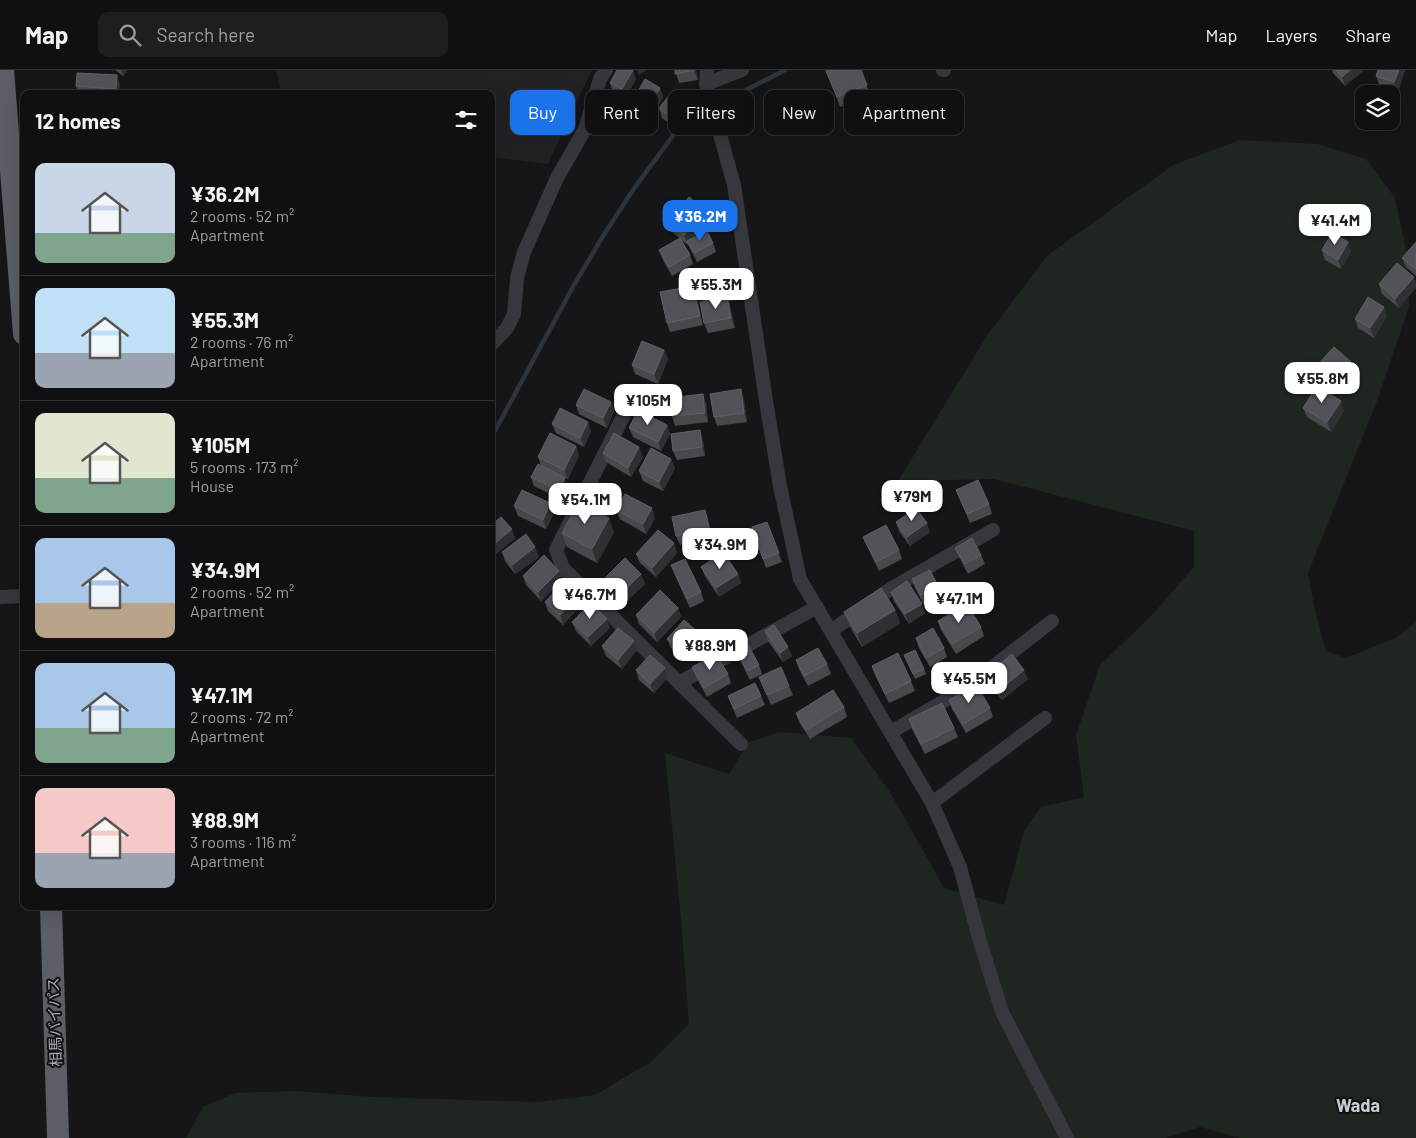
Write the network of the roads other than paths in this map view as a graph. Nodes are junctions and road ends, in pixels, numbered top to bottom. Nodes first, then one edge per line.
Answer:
1 (3, 70) edge
2 (606, 70) edge
3 (742, 70) edge
4 (706, 77) edge
5 (20, 284) edge
6 (495, 342) edge
7 (634, 392) dead end
8 (993, 530) dead end
9 (20, 596) edge
10 (0, 597) edge
11 (817, 607) junction
12 (1052, 621) dead end
13 (831, 631) junction
14 (679, 683) junction
15 (1045, 718) dead end
16 (891, 732) junction
17 (741, 744) dead end
18 (932, 803) junction
19 (51, 910) edge
20 (58, 1138) edge
21 (1066, 1138) edge

1 - 5 highway
2 - 6 street
3 - 4 street
4 - 11 street
7 - 14 street
8 - 13 street
9 - 10 street
11 - 13 street
11 - 14 street
12 - 16 street
13 - 16 street
14 - 17 street
15 - 18 street
16 - 18 street
18 - 21 street
19 - 20 highway, 相馬バイパス

